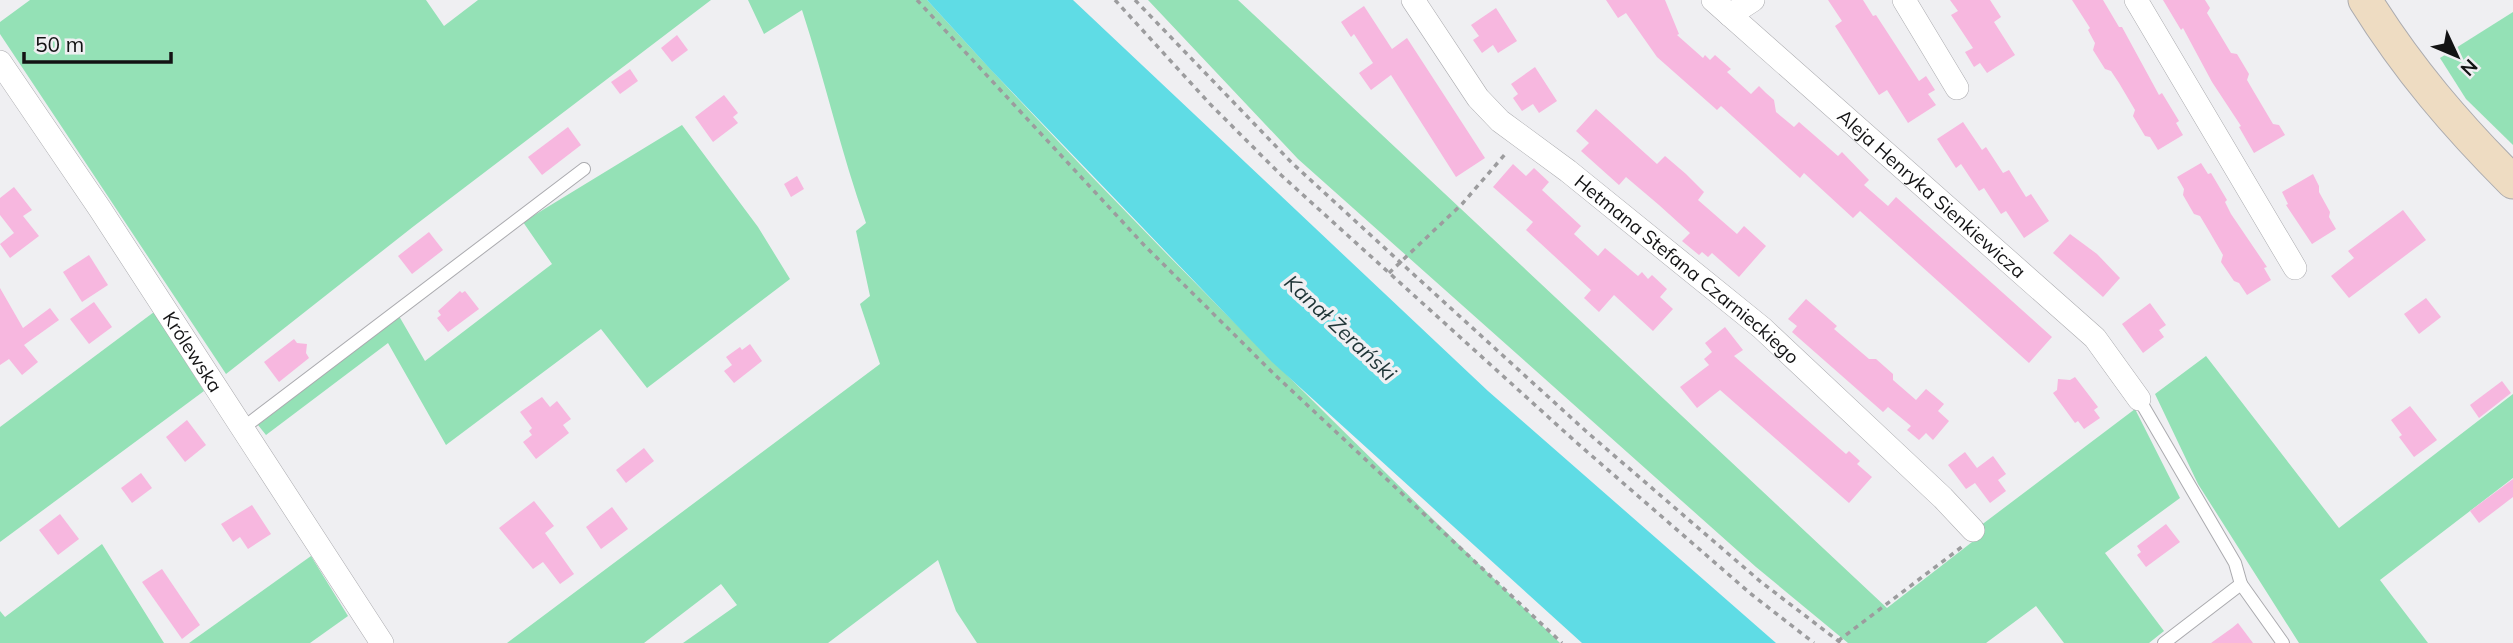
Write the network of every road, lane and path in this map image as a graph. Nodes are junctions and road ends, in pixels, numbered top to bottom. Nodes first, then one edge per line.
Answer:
1 (917, 0) edge
2 (1115, 0) edge
3 (1135, 0) edge
4 (1413, 0) edge
5 (1753, 0) edge
6 (1904, 0) edge
7 (2136, 0) edge
8 (2365, 0) edge
9 (1721, 7) edge
10 (0, 62) edge
11 (1957, 88) dead end
12 (1520, 137) junction
13 (584, 169) dead end
14 (2513, 182) edge
15 (1400, 262) junction
16 (2295, 268) dead end
17 (1389, 273) junction
18 (2139, 399) joint
19 (243, 428) junction
20 (1973, 530) joint
21 (2241, 584) junction
22 (1839, 642) edge
23 (382, 643) edge
24 (1562, 643) edge
25 (1814, 643) edge
26 (2164, 643) edge
27 (2283, 643) edge

1 - 24 path
2 - 17 path
3 - 15 path
4 - 12 street, Hetmana Stefana Czarnieckiego
5 - 9 street
6 - 11 street
7 - 16 street
8 - 14 main road
9 - 18 street, Aleja Henryka Sienkiewicza
10 - 19 street, Królewska
12 - 15 path
12 - 20 street, Hetmana Stefana Czarnieckiego
13 - 19 lane
15 - 17 path
15 - 22 path
17 - 25 path
18 - 21 lane
19 - 23 street, Królewska
20 - 22 path
21 - 26 lane
21 - 27 lane

